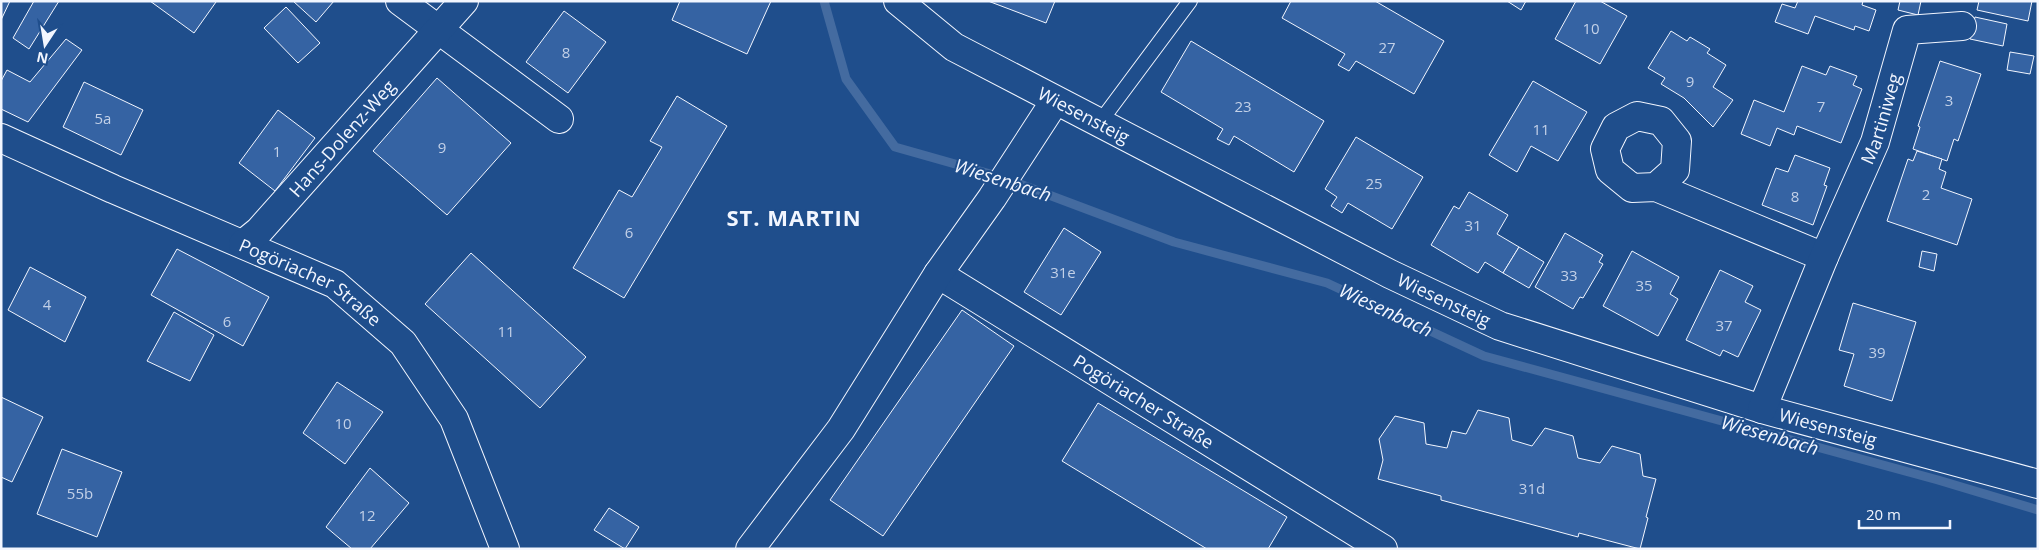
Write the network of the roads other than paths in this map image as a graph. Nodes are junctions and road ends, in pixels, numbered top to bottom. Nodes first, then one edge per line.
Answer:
1 (400, 1) edge
2 (464, 1) edge
3 (898, 1) edge
4 (1190, 1) edge
5 (1962, 26) dead end
6 (438, 30) junction
7 (1055, 101) junction
8 (559, 119) dead end
9 (1100, 122) junction
10 (1, 138) edge
11 (1656, 187) dead end
12 (243, 244) junction
13 (1824, 257) junction
14 (938, 274) junction
15 (1762, 409) junction
16 (2038, 484) edge
17 (1344, 539) edge
18 (505, 549) edge
19 (750, 549) edge
20 (1383, 549) edge

1 - 6 street
2 - 6 street, Hans-Dolenz-Weg
3 - 7 street, Wiesensteig
4 - 9 lane
5 - 13 street, Martiniweg
6 - 8 street
6 - 12 street, Hans-Dolenz-Weg
7 - 9 street, Wiesensteig
7 - 14 street
9 - 15 street, Wiesensteig
10 - 12 street, Pogöriacher Straße
11 - 13 street
12 - 18 street, Pogöriacher Straße
13 - 15 street, Martiniweg
14 - 17 street, Pogöriacher Straße
14 - 19 street
15 - 16 street, Wiesensteig
17 - 20 street, Pogöriacher Straße

